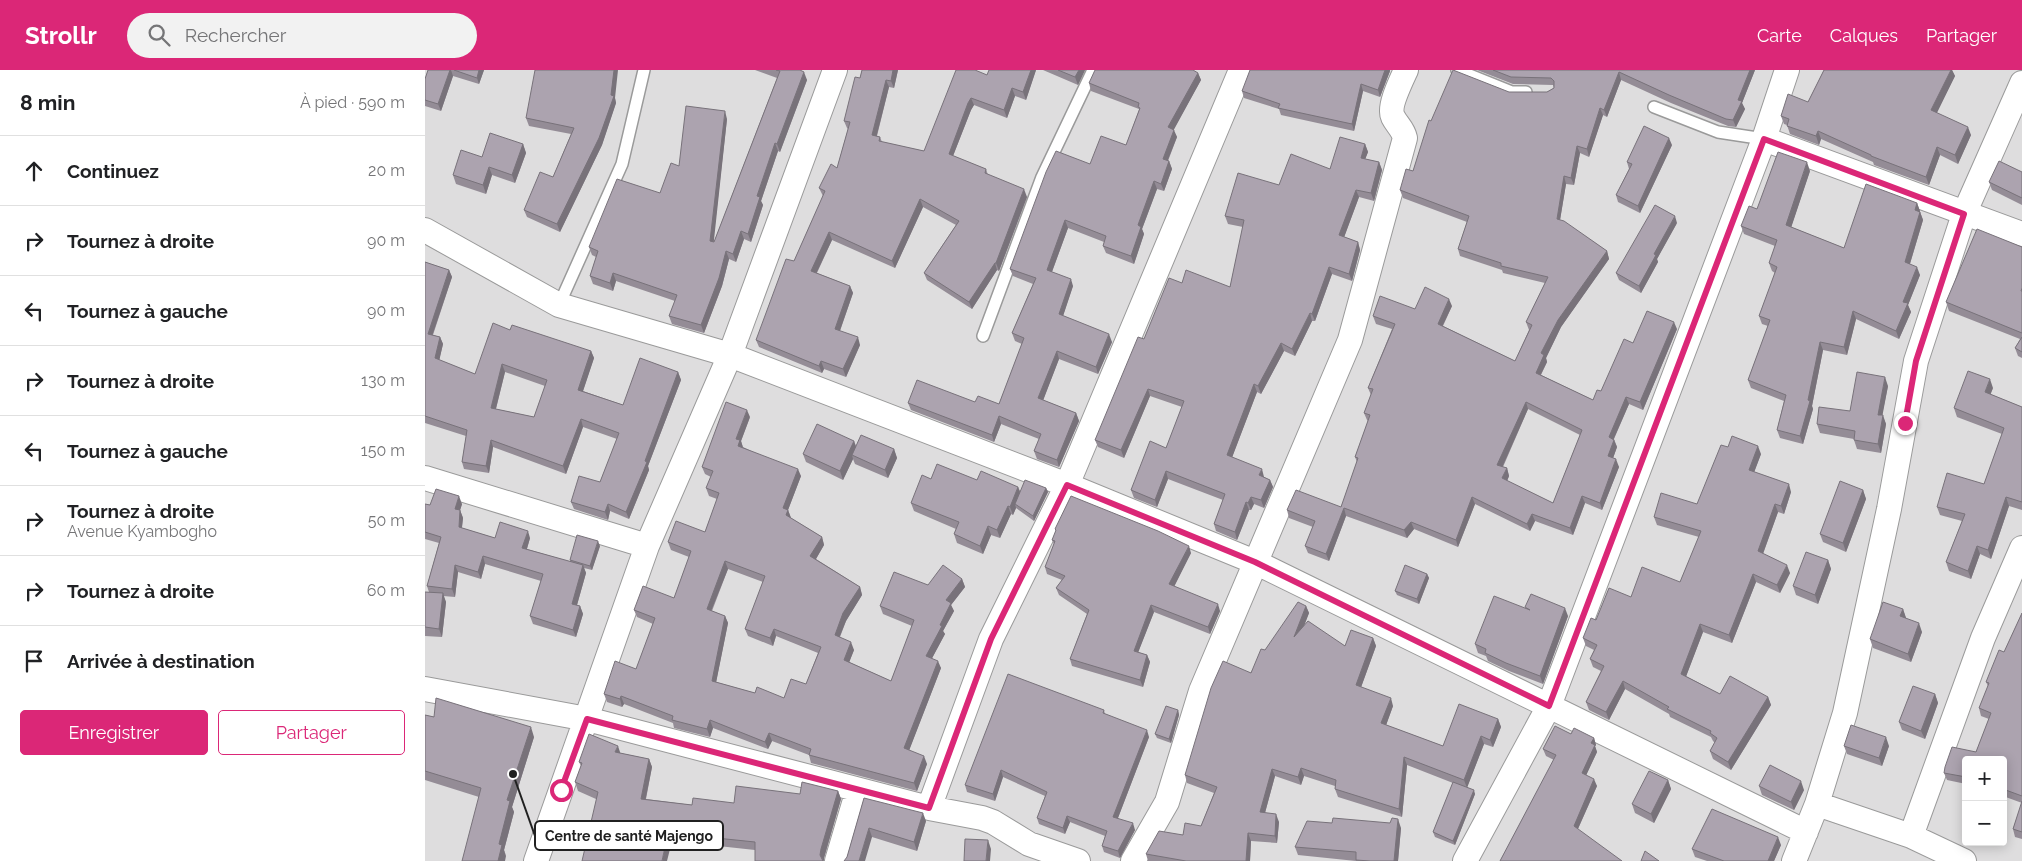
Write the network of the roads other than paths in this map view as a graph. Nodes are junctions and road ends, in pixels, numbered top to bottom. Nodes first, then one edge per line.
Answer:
1 (644, 70) edge
2 (835, 70) edge
3 (1093, 70) edge
4 (1241, 70) edge
5 (1405, 70) edge
6 (1457, 70) edge
7 (1787, 70) edge
8 (2022, 83) edge
9 (1541, 92) edge
10 (1654, 107) dead end
11 (1764, 139) junction
12 (1964, 214) junction
13 (425, 230) edge
14 (2022, 234) edge
15 (559, 305) junction
16 (983, 336) dead end
17 (730, 355) junction
18 (425, 478) edge
19 (1067, 485) junction
20 (647, 546) junction
21 (2022, 548) edge
22 (1255, 562) junction
23 (425, 689) edge
24 (1549, 706) junction
25 (587, 719) junction
26 (858, 790) junction
27 (1817, 804) junction
28 (929, 808) junction
29 (1806, 832) junction
30 (1911, 836) junction
31 (1027, 853) edge
32 (536, 861) edge
33 (837, 861) edge
34 (1078, 861) edge
35 (1133, 861) edge
36 (1465, 861) edge
37 (1794, 861) edge
38 (1964, 861) edge

1 - 15 lane
2 - 17 street
3 - 16 lane
4 - 19 street
5 - 22 street
6 - 9 lane
7 - 11 street
8 - 12 street
10 - 11 lane
11 - 12 street
11 - 24 street
12 - 14 street
12 - 27 street
13 - 15 street
15 - 17 street
17 - 19 street
17 - 20 street
18 - 20 street
19 - 22 street
19 - 28 street
20 - 25 street
21 - 30 street
22 - 24 street
22 - 35 street
23 - 25 street
24 - 29 street
24 - 36 street
25 - 26 street
25 - 32 street
26 - 28 street
26 - 33 street
27 - 29 street
27 - 30 street
28 - 31 street
29 - 37 street
30 - 38 street
31 - 34 street

